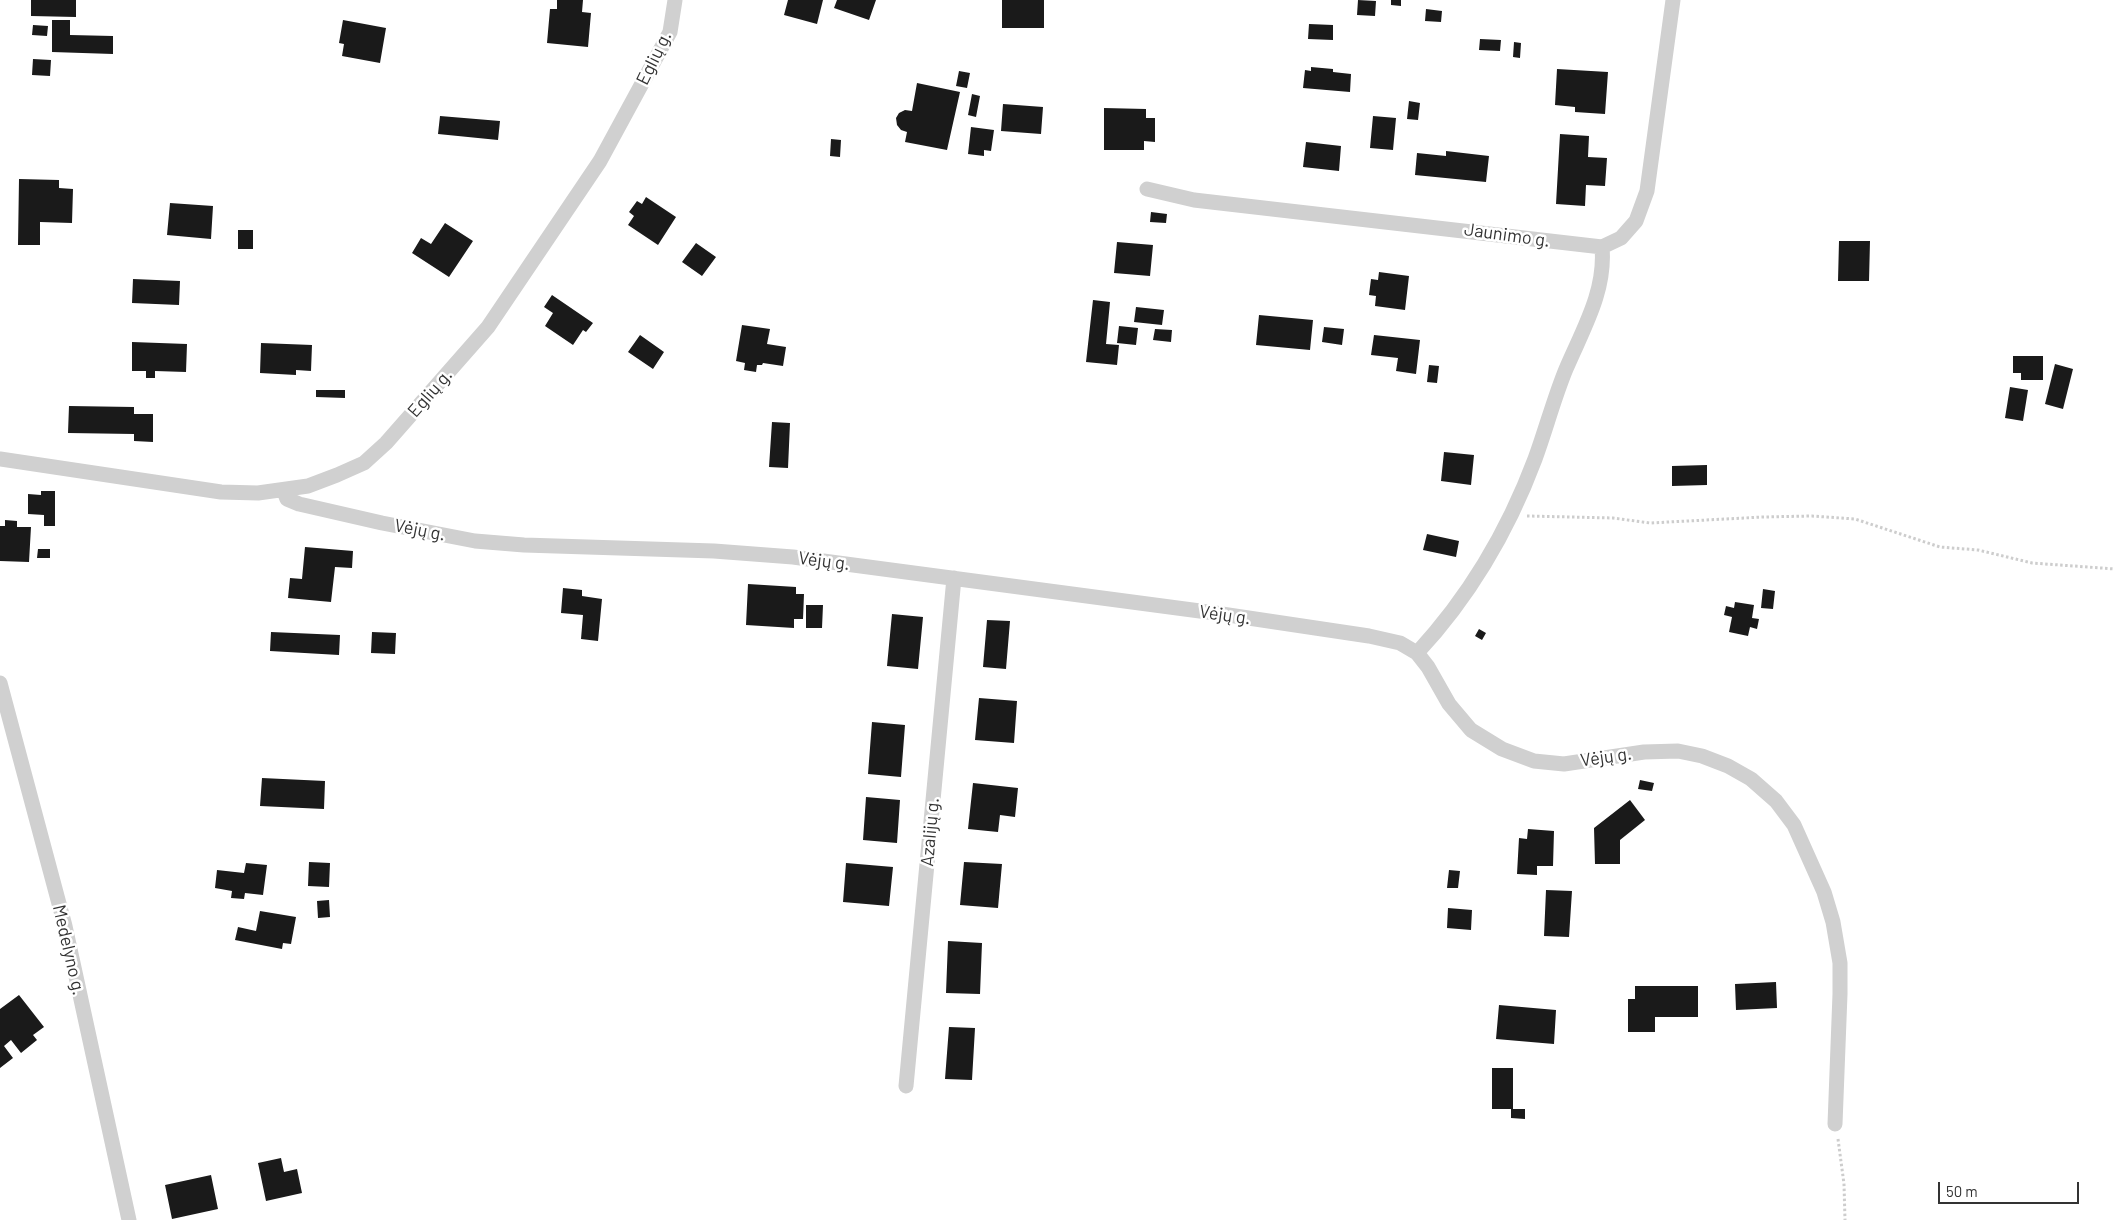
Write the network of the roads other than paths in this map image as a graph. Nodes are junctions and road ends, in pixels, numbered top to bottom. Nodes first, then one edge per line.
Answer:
1 (675, 0) edge
2 (1673, 0) edge
3 (1147, 188) dead end
4 (1602, 246) junction
5 (0, 459) edge
6 (284, 490) junction
7 (954, 578) junction
8 (1417, 653) junction
9 (0, 683) edge
10 (906, 1086) dead end
11 (1836, 1124) road end
12 (129, 1220) edge

1 - 6 street, Eglių g.
2 - 4 street
3 - 4 street, Jaunimo g.
4 - 8 street
5 - 6 street, Eglių g.
6 - 7 street, Vėjų g.
7 - 8 street, Vėjų g.
7 - 10 street, Azalijų g.
8 - 11 street, Vėjų g.
9 - 12 street, Medelyno g.

